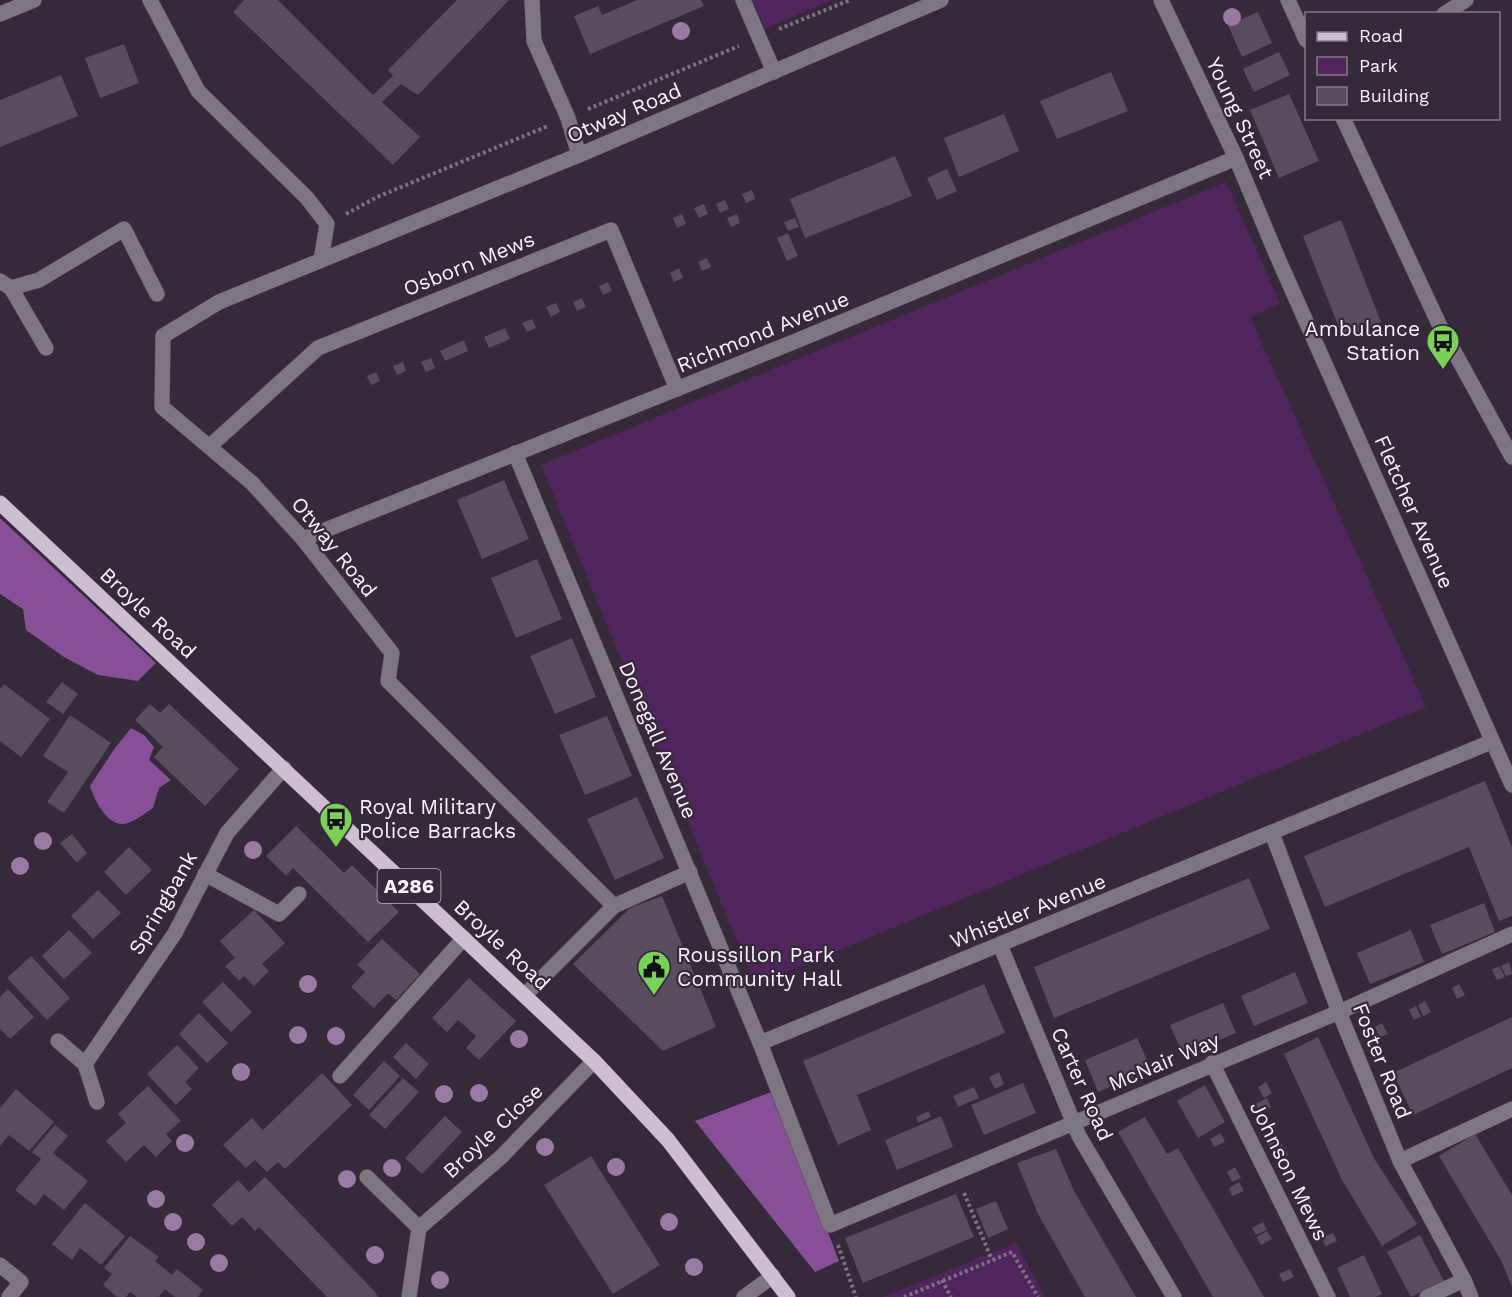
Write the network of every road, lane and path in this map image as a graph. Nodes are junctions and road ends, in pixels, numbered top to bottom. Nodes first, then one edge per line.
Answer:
1 (34, 0) edge
2 (150, 0) edge
3 (532, 0) edge
4 (743, 0) edge
5 (941, 0) edge
6 (1161, 0) edge
7 (1288, 0) edge
8 (1466, 0) edge
9 (1447, 12) edge
10 (0, 14) edge
11 (1305, 38) edge
12 (774, 72) junction
13 (1344, 120) edge
14 (579, 155) junction
15 (1236, 158) junction
16 (1277, 256) joint
17 (321, 260) junction
18 (6, 285) edge
19 (157, 294) dead end
20 (46, 348) dead end
21 (677, 389) junction
22 (210, 446) junction
23 (515, 453) junction
24 (1512, 457) edge
25 (0, 503) edge
26 (303, 539) junction
27 (1491, 742) junction
28 (284, 768) junction
29 (1512, 785) edge
30 (1272, 833) junction
31 (690, 872) junction
32 (205, 874) junction
33 (299, 894) dead end
34 (614, 906) junction
35 (1512, 934) edge
36 (464, 938) junction
37 (1000, 945) junction
38 (525, 995) junction
39 (1339, 1012) junction
40 (58, 1041) dead end
41 (760, 1043) junction
42 (594, 1061) junction
43 (1212, 1063) junction
44 (85, 1064) junction
45 (340, 1076) dead end
46 (98, 1102) dead end
47 (1512, 1109) edge
48 (1074, 1124) junction
49 (1400, 1161) junction
50 (956, 1173) junction
51 (368, 1177) dead end
52 (830, 1225) junction
53 (419, 1228) junction
54 (992, 1260) junction
55 (0, 1264) edge
56 (773, 1276) junction
57 (942, 1280) junction
58 (1464, 1280) junction
59 (9, 1297) edge
60 (409, 1297) edge
61 (744, 1297) edge
62 (788, 1297) edge
63 (856, 1297) edge
64 (904, 1297) edge
65 (951, 1297) edge
66 (1038, 1297) edge
67 (1174, 1297) edge
68 (1328, 1297) edge
69 (1427, 1297) edge
70 (1471, 1297) edge

1 - 10 street
2 - 17 street
3 - 14 street
4 - 12 street
5 - 12 street, Otway Road
6 - 15 street, Young Street
7 - 11 street
8 - 9 street
12 - 14 street, Otway Road
13 - 24 street
14 - 17 street, Otway Road
15 - 16 street, Young Street
15 - 21 street, Richmond Avenue
16 - 27 street, Fletcher Avenue
17 - 22 street, Otway Road
18 - 19 street
18 - 20 street
21 - 22 street, Osborn Mews
21 - 23 street, Richmond Avenue
22 - 26 street, Otway Road
23 - 26 street, Richmond Avenue
23 - 31 street, Donegall Avenue
25 - 28 main road, Broyle Road / A286
26 - 34 street, Otway Road
27 - 29 street, Fletcher Avenue
27 - 30 street, Whistler Avenue
28 - 32 street, Springbank
28 - 36 main road, Broyle Road / A286
30 - 37 street, Whistler Avenue
30 - 39 street, Foster Road
31 - 34 street
31 - 41 street, Donegall Avenue
32 - 33 street
32 - 44 street, Springbank
34 - 38 street
35 - 39 street, McNair Way
36 - 38 main road, Broyle Road / A286
36 - 45 street
37 - 41 street, Whistler Avenue
37 - 48 street, Carter Road
38 - 42 main road, Broyle Road / A286
39 - 43 street, McNair Way
39 - 49 street, Foster Road
40 - 44 street
41 - 52 street
42 - 53 street, Broyle Close
42 - 56 main road, Broyle Road / A286
43 - 48 street, McNair Way
43 - 68 street, Johnson Mews
44 - 46 street
47 - 49 street
48 - 50 street, McNair Way
48 - 67 street, Carter Road
49 - 58 street, Foster Road
50 - 52 street, McNair Way
50 - 54 path
51 - 53 street
52 - 63 path
53 - 60 street
54 - 57 path
54 - 66 path
55 - 59 street
56 - 61 street
56 - 62 main road, Broyle Road / A286
57 - 64 path
57 - 65 path
58 - 69 street
58 - 70 street, Foster Road

